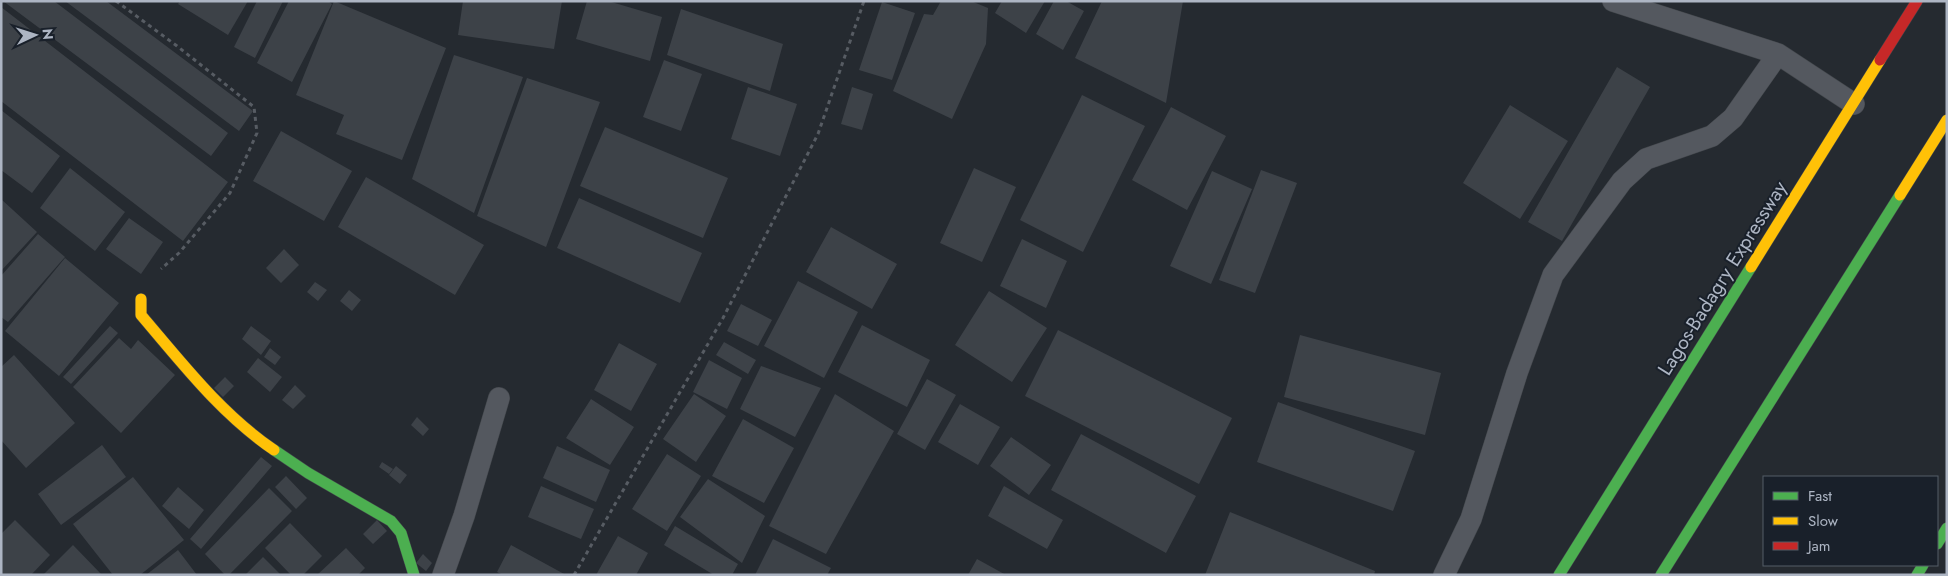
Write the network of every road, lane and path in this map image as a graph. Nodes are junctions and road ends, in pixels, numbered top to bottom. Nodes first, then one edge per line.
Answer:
1 (116, 1) edge
2 (864, 1) edge
3 (1613, 1) edge
4 (1917, 1) edge
5 (1778, 54) junction
6 (1854, 104) junction
7 (1947, 120) edge
8 (141, 299) joint
9 (499, 398) dead end
10 (1947, 528) edge
11 (1938, 542) edge
12 (414, 575) edge
13 (443, 575) edge
14 (574, 575) edge
15 (1444, 575) edge
16 (1559, 575) edge
17 (1661, 575) edge

1 - 8 path
2 - 14 path
3 - 5 lane
4 - 6 main road, Lagos-Badagry Expressway
5 - 6 lane
5 - 15 lane
6 - 16 main road, Lagos-Badagry Expressway
7 - 17 main road
8 - 12 main road
9 - 13 lane
10 - 11 main road

